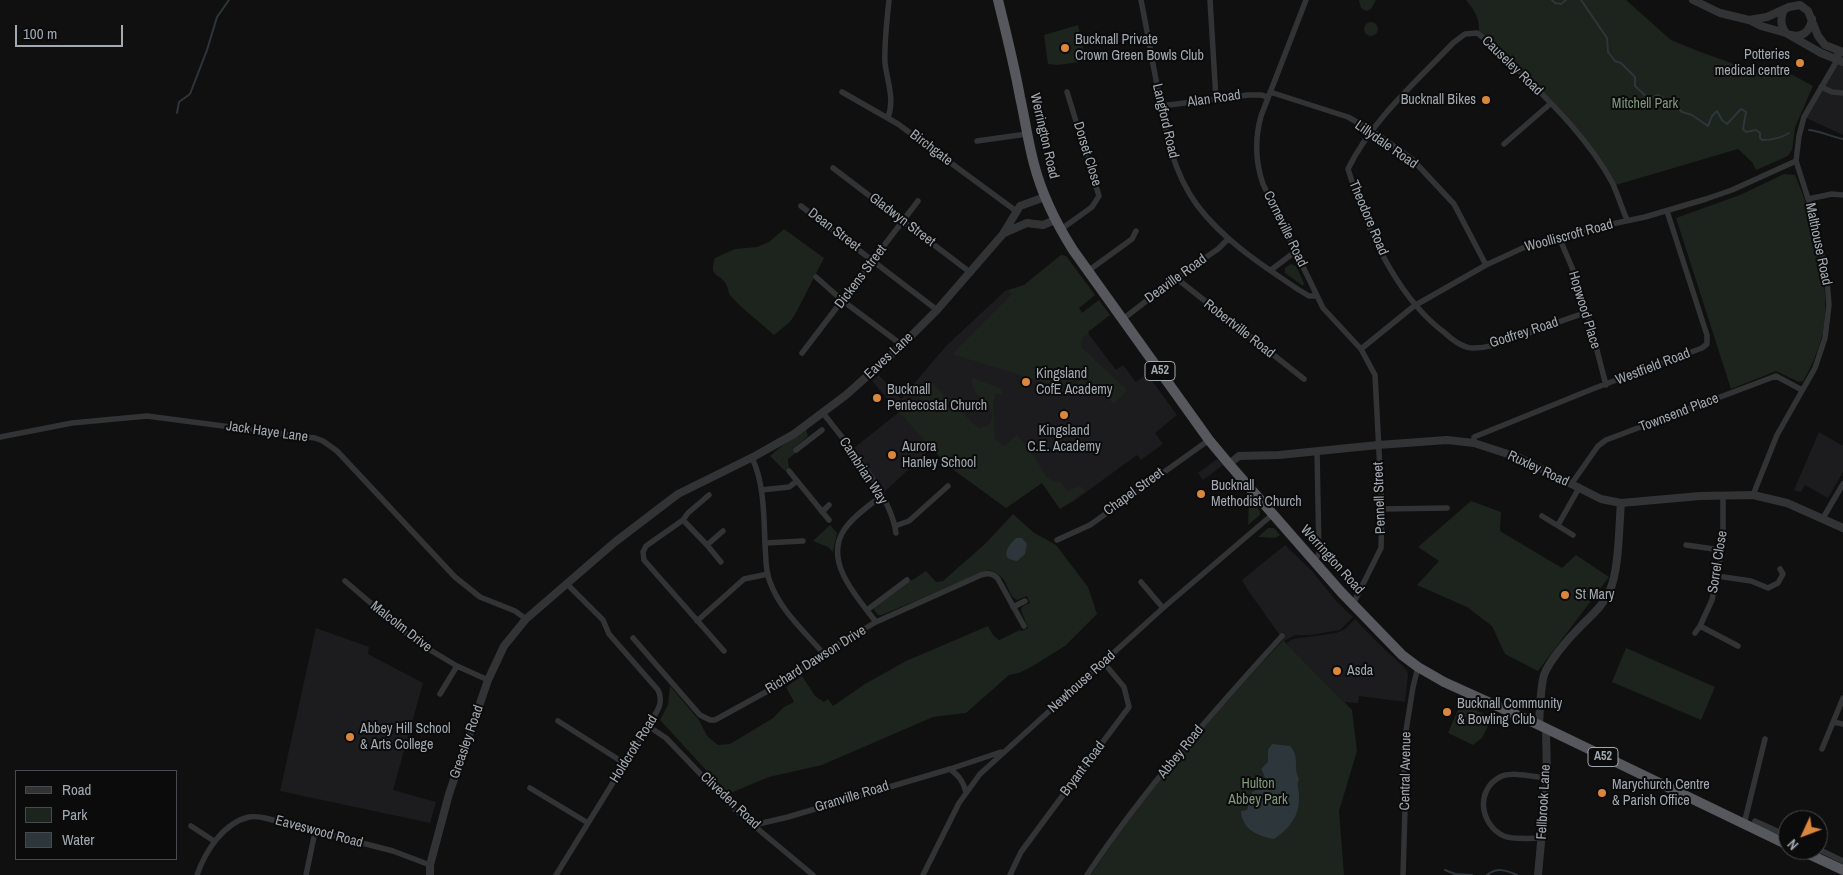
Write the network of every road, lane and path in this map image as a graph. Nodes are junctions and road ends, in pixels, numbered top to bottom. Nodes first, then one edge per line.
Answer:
1 (888, 0) edge
2 (998, 0) edge
3 (1141, 0) edge
4 (1210, 0) edge
5 (1306, 0) edge
6 (1693, 0) edge
7 (1801, 3) edge
8 (1784, 10) junction
9 (1812, 18) junction
10 (1748, 20) junction
11 (1787, 34) junction
12 (1839, 51) edge
13 (1840, 61) edge
14 (1821, 87) junction
15 (842, 92) dead end
16 (1067, 92) dead end
17 (1843, 93) edge
18 (1269, 95) junction
19 (1216, 99) junction
20 (1550, 104) junction
21 (1160, 106) junction
22 (888, 117) junction
23 (1371, 130) junction
24 (1026, 134) junction
25 (977, 141) dead end
26 (1504, 144) dead end
27 (1796, 161) junction
28 (833, 168) dead end
29 (1843, 195) edge
30 (1045, 197) junction
31 (1808, 199) junction
32 (918, 201) dead end
33 (801, 206) dead end
34 (1016, 211) junction
35 (1667, 211) junction
36 (903, 220) junction
37 (1055, 220) junction
38 (1627, 220) junction
39 (1060, 230) junction
40 (1136, 232) dead end
41 (1003, 234) junction
42 (1559, 236) junction
43 (1228, 239) junction
44 (1296, 251) junction
45 (873, 260) junction
46 (1486, 265) junction
47 (1271, 270) junction
48 (1088, 271) junction
49 (971, 273) junction
50 (816, 277) dead end
51 (1176, 278) junction
52 (1317, 296) junction
53 (843, 301) junction
54 (1414, 306) junction
55 (937, 310) junction
56 (1587, 312) junction
57 (1122, 319) junction
58 (902, 345) junction
59 (1361, 349) junction
60 (802, 353) dead end
61 (1304, 379) dead end
62 (1606, 386) junction
63 (1802, 390) junction
64 (823, 413) junction
65 (807, 424) junction
66 (822, 430) dead end
67 (815, 435) junction
68 (0, 437) edge
69 (1209, 440) junction
70 (1474, 443) junction
71 (1378, 445) junction
72 (796, 450) dead end
73 (1317, 450) junction
74 (753, 457) junction
75 (1228, 464) junction
76 (789, 471) dead end
77 (797, 481) junction
78 (1572, 483) junction
79 (1843, 484) edge
80 (948, 486) dead end
81 (1579, 488) junction
82 (761, 490) junction
83 (1723, 495) junction
84 (1753, 495) junction
85 (709, 496) dead end
86 (882, 496) junction
87 (1621, 502) junction
88 (829, 506) dead end
89 (1447, 508) dead end
90 (1382, 509) junction
91 (822, 512) junction
92 (1273, 514) junction
93 (1542, 516) dead end
94 (1823, 518) junction
95 (683, 520) junction
96 (829, 520) dead end
97 (1558, 525) junction
98 (1843, 528) edge
99 (723, 531) dead end
100 (1573, 535) dead end
101 (1058, 540) dead end
102 (802, 541) dead end
103 (707, 544) junction
104 (765, 544) junction
105 (1686, 545) dead end
106 (1721, 550) junction
107 (1314, 561) junction
108 (721, 562) dead end
109 (1780, 569) dead end
110 (768, 574) junction
111 (1717, 576) junction
112 (346, 580) dead end
113 (906, 580) dead end
114 (1140, 582) dead end
115 (567, 584) junction
116 (1025, 601) dead end
117 (1353, 604) junction
118 (1013, 607) junction
119 (1164, 608) junction
120 (867, 610) junction
121 (526, 619) junction
122 (697, 621) junction
123 (876, 622) junction
124 (1024, 626) dead end
125 (1700, 626) junction
126 (1694, 633) dead end
127 (1282, 636) dead end
128 (633, 638) dead end
129 (1738, 646) dead end
130 (724, 651) dead end
131 (823, 652) junction
132 (1104, 663) junction
133 (457, 666) junction
134 (1418, 667) junction
135 (488, 680) junction
136 (440, 694) dead end
137 (1843, 698) edge
138 (558, 721) dead end
139 (1834, 722) junction
140 (1843, 724) edge
141 (648, 726) junction
142 (1543, 727) junction
143 (1765, 739) dead end
144 (1822, 749) dead end
145 (1003, 752) junction
146 (624, 763) junction
147 (950, 769) junction
148 (1546, 778) junction
149 (530, 788) dead end
150 (966, 792) junction
151 (1755, 821) dead end
152 (588, 823) junction
153 (1744, 824) junction
154 (754, 825) junction
155 (191, 826) dead end
156 (1768, 831) junction
157 (315, 832) junction
158 (1778, 834) edge
159 (1542, 838) junction
160 (1778, 838) edge
161 (214, 841) junction
162 (1828, 856) edge
163 (1828, 859) edge
164 (1843, 860) edge
165 (1834, 861) junction
166 (430, 865) junction
167 (1843, 870) edge
168 (199, 874) edge
169 (306, 875) edge
170 (430, 875) edge
171 (556, 875) edge
172 (813, 875) edge
173 (923, 875) edge
174 (1010, 875) edge
175 (1087, 875) edge
176 (1403, 875) edge
177 (1538, 875) edge

1 - 22 street
2 - 24 highway, Werrington Road / A52
3 - 21 street, Langford Road
4 - 19 street
5 - 18 street, Corneville Road
6 - 10 street
7 - 8 street
7 - 9 street
8 - 10 street
8 - 11 street
9 - 11 street
9 - 12 street
10 - 11 street
11 - 13 street
12 - 13 street
13 - 14 street, Malthouse Road
14 - 17 street
14 - 27 street, Malthouse Road
15 - 22 street, Birchgate
16 - 39 street, Dorset Close
18 - 19 street, Alan Road
18 - 23 street, Lillydale Road
18 - 44 street, Corneville Road
19 - 21 street, Alan Road
20 - 23 street, Causeley Road
20 - 26 street
20 - 38 street, Causeley Road
21 - 43 street, Langford Road
22 - 34 street, Birchgate
23 - 46 street, Lillydale Road
23 - 54 street, Theodore Road
24 - 25 street
24 - 30 highway, Werrington Road / A52
27 - 31 street, Malthouse Road
27 - 35 street, Woolliscroft Road
28 - 36 street, Gladwyn Street
29 - 31 street
30 - 34 street
30 - 37 highway, Werrington Road / A52
31 - 63 street, Malthouse Road
32 - 36 street, Dickens Street
33 - 45 street, Dean Street
34 - 41 street, Eaves Lane
35 - 38 street, Woolliscroft Road
35 - 62 street, Westfield Road
36 - 45 street, Dickens Street
36 - 49 street, Gladwyn Street
37 - 39 highway, Werrington Road / A52
37 - 41 street, Eaves Lane
38 - 42 street, Woolliscroft Road
39 - 48 highway, Werrington Road / A52
40 - 48 street
41 - 49 street, Eaves Lane
42 - 46 street, Woolliscroft Road
42 - 56 street, Hopwood Place
43 - 47 street, Langford Road
43 - 51 street, Deaville Road
44 - 47 street
44 - 52 street, Corneville Road
45 - 53 street, Dickens Street
45 - 55 street, Dean Street
46 - 54 street, Woolliscroft Road
47 - 52 street, Langford Road
48 - 57 highway, Werrington Road / A52
49 - 55 street, Eaves Lane
50 - 53 street
51 - 57 street, Deaville Road
51 - 61 street, Robertville Road
52 - 59 street, Corneville Road
53 - 58 street
53 - 60 street, Dickens Street
54 - 56 street, Godfrey Road
54 - 59 street, Woolliscroft Road
55 - 58 street, Eaves Lane
56 - 62 street, Hopwood Place
57 - 69 highway, Werrington Road / A52
58 - 64 street, Eaves Lane
59 - 71 street, Corneville Road
62 - 70 street, Westfield Road
63 - 78 street, Townsend Place
63 - 84 street, Malthouse Road
64 - 65 street, Eaves Lane
64 - 86 street, Cambrian Way
65 - 67 street
65 - 74 street, Eaves Lane
66 - 67 street
67 - 72 street
68 - 121 street, Jack Haye Lane
69 - 75 highway, Werrington Road / A52
69 - 101 street, Chapel Street
70 - 71 street, Ruxley Road
70 - 78 street, Ruxley Road
71 - 73 street, Ruxley Road
71 - 90 street, Pennell Street
73 - 75 street, Ruxley Road
73 - 107 street
74 - 82 street
74 - 115 street, Eaves Lane
75 - 92 highway, Werrington Road / A52
76 - 77 street
77 - 82 street
77 - 91 street
78 - 81 street, Ruxley Road
79 - 94 street
80 - 86 street, Cambrian Way
81 - 87 street, Ruxley Road
81 - 97 street
82 - 104 street
83 - 84 street, Ruxley Road
83 - 87 street, Ruxley Road
83 - 106 street, Sorrel Close
84 - 94 street, Ruxley Road
85 - 95 street
86 - 120 street
87 - 142 street, Fellbrook Lane
88 - 91 street
89 - 90 street
90 - 117 street, Pennell Street
91 - 96 street
92 - 107 highway, Werrington Road / A52
92 - 119 street, Newhouse Road
93 - 97 street
94 - 98 street, Ruxley Road
95 - 103 street
95 - 122 street
97 - 100 street
99 - 103 street
102 - 104 street
103 - 108 street
104 - 110 street
105 - 106 street
106 - 111 street, Sorrel Close
107 - 117 highway, Werrington Road / A52
109 - 111 street
110 - 122 street
110 - 131 street
111 - 125 street, Sorrel Close
112 - 133 street, Malcolm Drive
113 - 120 street
114 - 119 street
115 - 121 street, Greasley Road
115 - 141 street, Holdcroft Road
116 - 118 street
117 - 134 highway, Werrington Road / A52
118 - 123 street, Richard Dawson Drive
118 - 124 street, Richard Dawson Drive
119 - 132 street, Newhouse Road
120 - 123 street
121 - 135 street, Greasley Road
122 - 130 street
123 - 131 street, Richard Dawson Drive
125 - 126 street, Sorrel Close
125 - 129 street
127 - 175 street, Abbey Road
128 - 131 street, Richard Dawson Drive
132 - 145 street, Newhouse Road
132 - 174 street, Bryant Road
133 - 135 street, Malcolm Drive
133 - 136 street
134 - 142 highway, Werrington Road / A52
134 - 176 street, Central Avenue
135 - 166 street, Greasley Road
137 - 139 street
138 - 146 street
139 - 140 street
139 - 144 street
141 - 146 street, Holdcroft Road
141 - 154 street, Cliveden Road
142 - 148 street, Fellbrook Lane
142 - 153 highway, Werrington Road / A52
143 - 153 street
145 - 147 street, Granville Road
145 - 150 street, Newhouse Road
146 - 152 street, Holdcroft Road
147 - 150 street
147 - 154 street, Granville Road
148 - 159 street, Fellbrook Lane
148 - 159 street
149 - 152 street
150 - 173 street, Newhouse Road
151 - 156 street
152 - 171 street, Holdcroft Road
153 - 156 highway, Werrington Road / A52
154 - 172 street, Cliveden Road
155 - 161 street
156 - 158 street
156 - 160 highway, Werrington Road / A52
157 - 161 street, Eaveswood Road
157 - 166 street, Eaveswood Road
157 - 169 street
159 - 177 street, Fellbrook Lane
161 - 168 street, Eaveswood Road
162 - 165 street
163 - 165 highway
164 - 165 street
165 - 167 highway
166 - 170 street, Greasley Road

